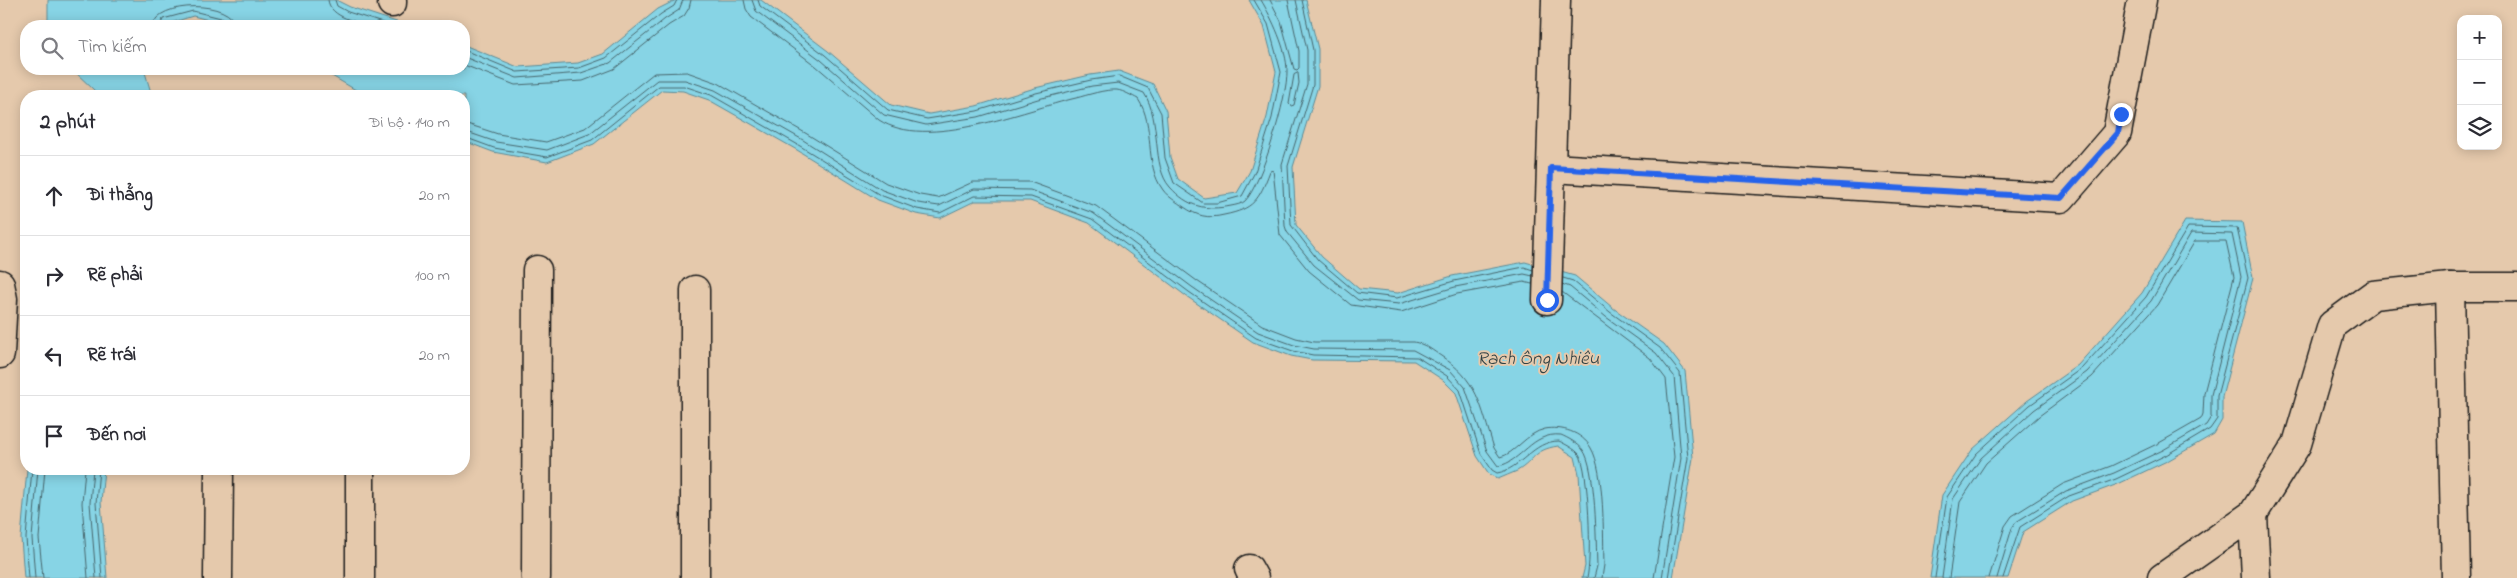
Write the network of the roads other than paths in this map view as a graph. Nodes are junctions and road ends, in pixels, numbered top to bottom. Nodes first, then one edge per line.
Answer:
1 (1556, 0) edge
2 (2142, 0) edge
3 (1551, 168) junction
4 (537, 270) dead end
5 (0, 284) edge
6 (2450, 287) junction
7 (2517, 287) edge
8 (695, 290) dead end
9 (1547, 300) dead end
10 (0, 354) edge
11 (219, 475) edge
12 (360, 475) edge
13 (2253, 514) junction
14 (218, 578) edge
15 (360, 578) edge
16 (536, 578) edge
17 (695, 578) edge
18 (2162, 578) edge
19 (2256, 578) edge
20 (2456, 578) edge

1 - 3 street
2 - 3 street
3 - 9 street
4 - 16 street
5 - 10 street
6 - 7 street
6 - 13 street
6 - 20 street
8 - 17 street
11 - 14 street
12 - 15 street
13 - 18 street
13 - 19 street

